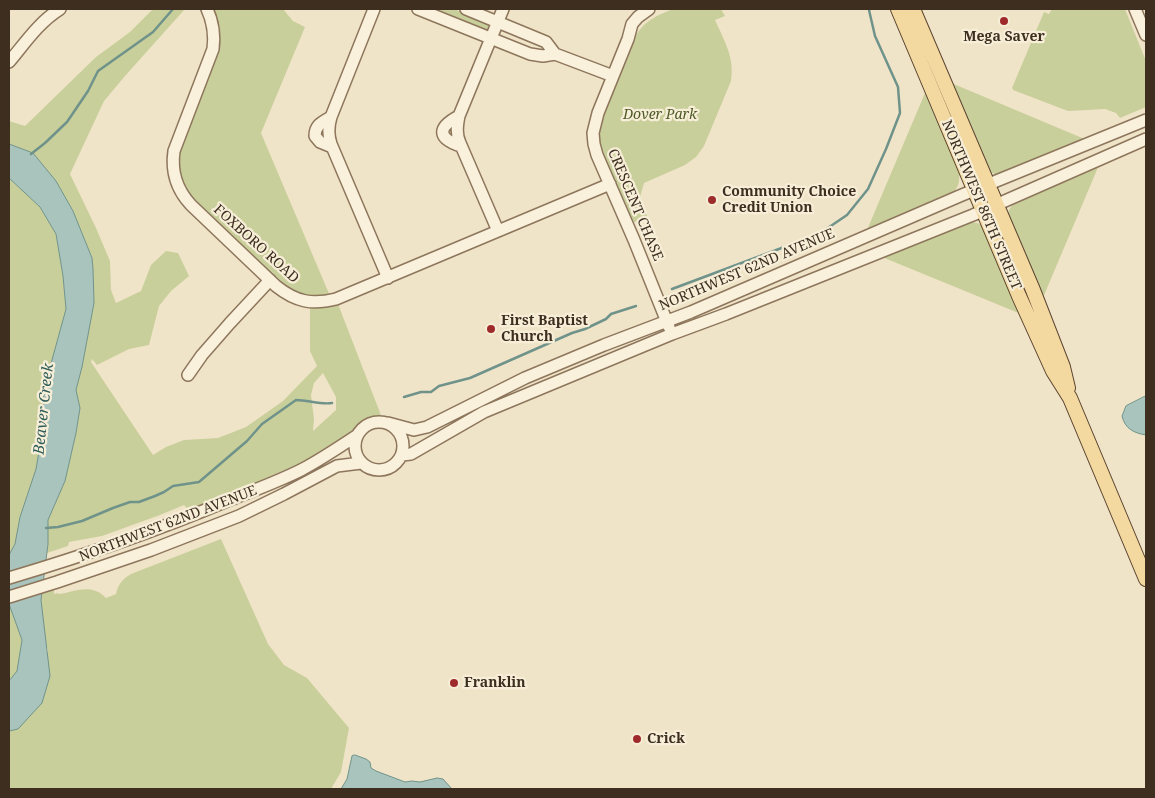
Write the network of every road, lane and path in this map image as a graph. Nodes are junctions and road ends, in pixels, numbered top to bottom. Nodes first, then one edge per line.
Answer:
1 (60, 9) edge
2 (207, 9) edge
3 (374, 9) edge
4 (418, 9) edge
5 (466, 9) edge
6 (503, 9) edge
7 (649, 9) edge
8 (898, 9) edge
9 (913, 9) edge
10 (1135, 9) edge
11 (498, 22) junction
12 (1146, 35) edge
13 (491, 38) junction
14 (555, 54) junction
15 (9, 62) edge
16 (613, 76) junction
17 (1146, 120) edge
18 (1146, 139) edge
19 (610, 184) junction
20 (988, 184) junction
21 (974, 189) junction
22 (997, 205) junction
23 (983, 210) junction
24 (498, 231) junction
25 (388, 278) junction
26 (270, 280) junction
27 (666, 321) junction
28 (672, 334) junction
29 (188, 374) dead end
30 (1070, 398) junction
31 (388, 423) junction
32 (356, 436) junction
33 (402, 455) junction
34 (362, 463) junction
35 (9, 578) edge
36 (1146, 579) edge
37 (9, 596) edge

1 - 15 street
2 - 26 street, FOXBORO ROAD
3 - 25 street
4 - 13 street
5 - 11 street
6 - 11 street
7 - 16 street, CRESCENT CHASE
8 - 21 main road, NORTHWEST 86TH STREET
9 - 20 main road, NORTHWEST 86TH STREET
10 - 12 street
11 - 13 street
11 - 14 street
13 - 14 street
13 - 24 street
14 - 16 street
16 - 19 street, CRESCENT CHASE
17 - 20 street, NORTHWEST 62ND AVENUE
18 - 22 street
19 - 24 street, FOXBORO ROAD
19 - 27 street, CRESCENT CHASE
20 - 21 street, NORTHWEST 62ND AVENUE
20 - 22 main road, NORTHWEST 86TH STREET
21 - 23 main road, NORTHWEST 86TH STREET
21 - 27 street, NORTHWEST 62ND AVENUE
22 - 23 street
22 - 30 main road, NORTHWEST 86TH STREET
23 - 28 street
23 - 30 main road, NORTHWEST 86TH STREET
24 - 25 street, FOXBORO ROAD
25 - 26 street, FOXBORO ROAD
26 - 29 street
27 - 28 street, CRESCENT CHASE
27 - 31 street, NORTHWEST 62ND AVENUE
28 - 33 street
30 - 36 main road, NORTHWEST 86TH STREET
31 - 32 street
31 - 33 street
32 - 34 street
32 - 35 street, NORTHWEST 62ND AVENUE
33 - 34 street
34 - 37 street, NORTHWEST 62ND AVENUE

